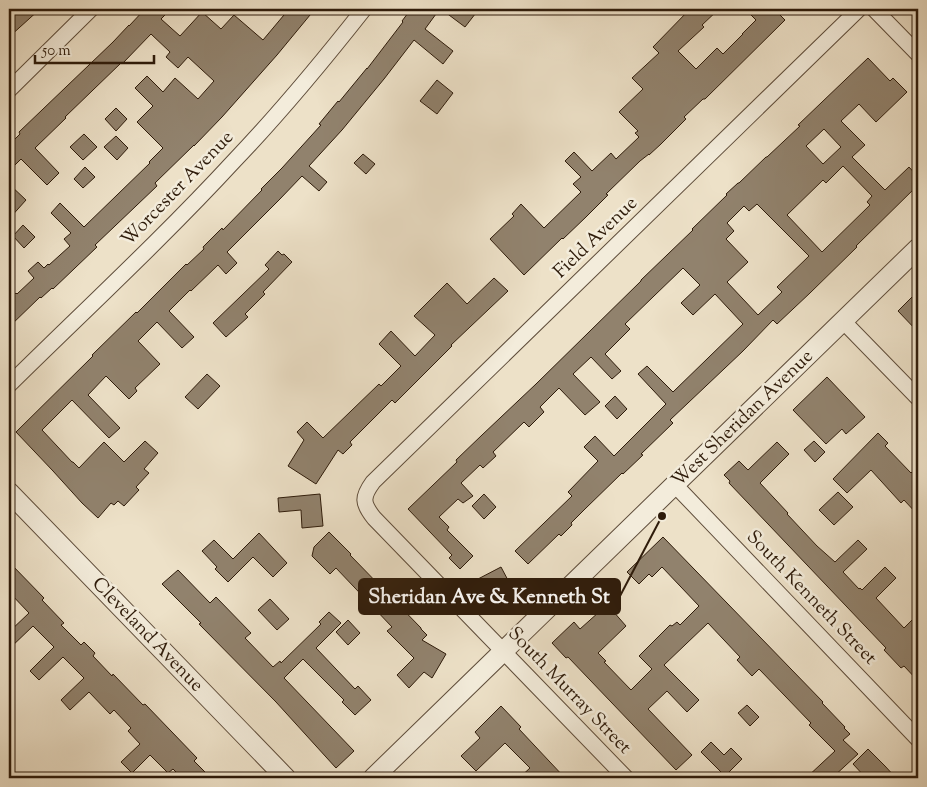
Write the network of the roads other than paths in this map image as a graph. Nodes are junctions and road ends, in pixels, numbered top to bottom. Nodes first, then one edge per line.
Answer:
1 (92, 9) edge
2 (364, 9) edge
3 (859, 9) edge
4 (874, 9) edge
5 (918, 54) edge
6 (9, 90) edge
7 (918, 248) edge
8 (843, 321) junction
9 (9, 385) edge
10 (918, 398) edge
11 (675, 485) junction
12 (9, 492) edge
13 (364, 498) joint
14 (504, 652) junction
15 (918, 739) edge
16 (286, 778) edge
17 (373, 778) edge
18 (626, 778) edge

1 - 6 street
2 - 9 street, Worcester Avenue
3 - 13 street, Field Avenue
4 - 5 street
7 - 8 street, West Sheridan Avenue
8 - 10 street
8 - 11 street, West Sheridan Avenue
11 - 14 street, West Sheridan Avenue
11 - 15 street, South Kenneth Street
12 - 16 street, Cleveland Avenue
13 - 14 street, South Murray Street
14 - 17 street, West Sheridan Avenue
14 - 18 street, South Murray Street

